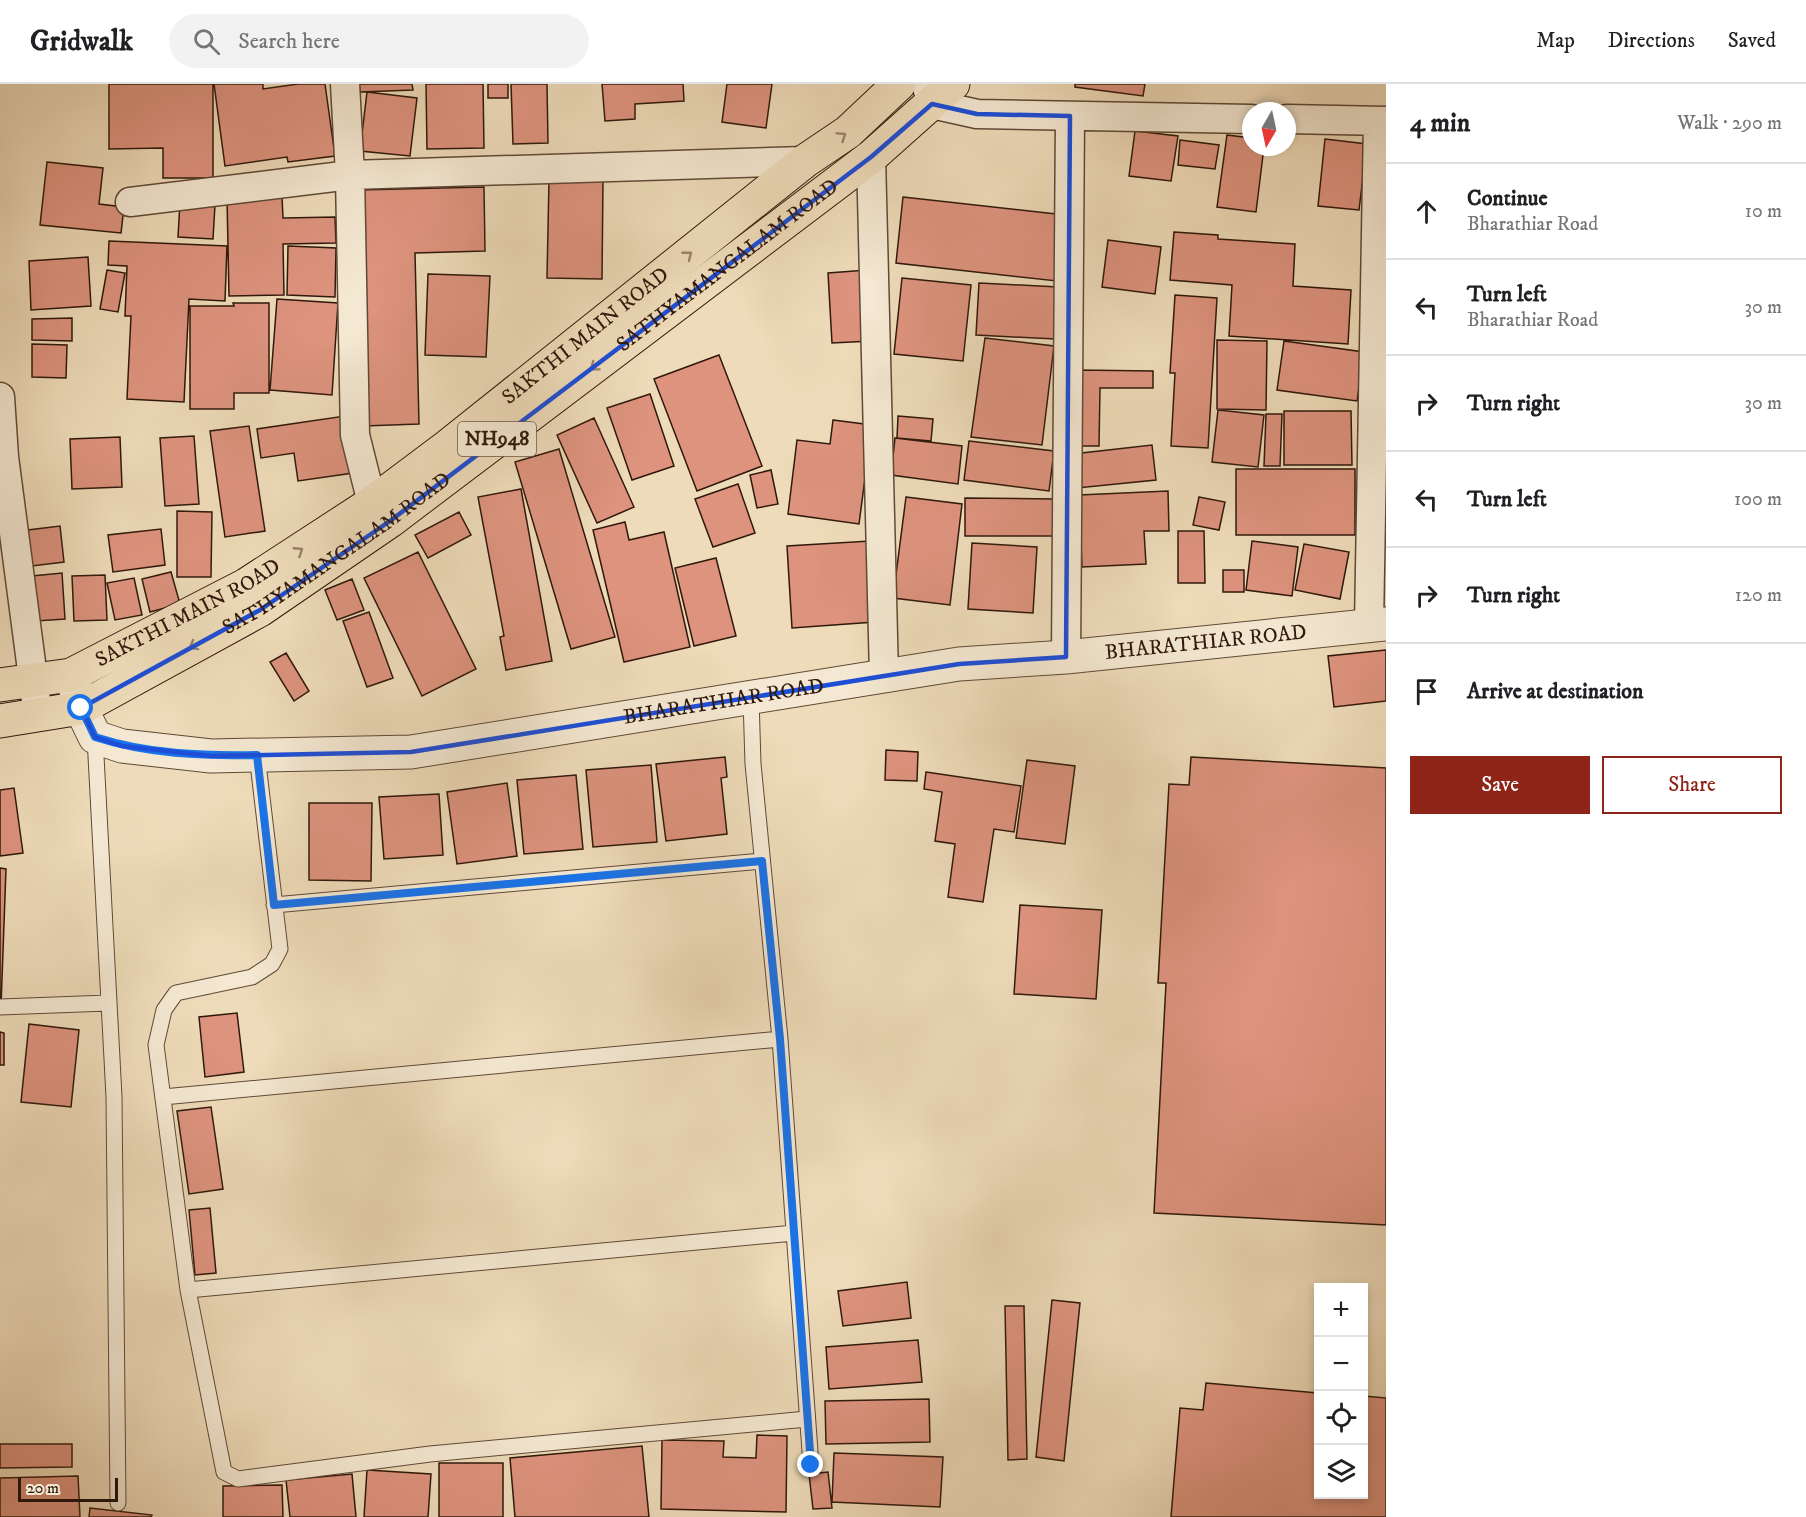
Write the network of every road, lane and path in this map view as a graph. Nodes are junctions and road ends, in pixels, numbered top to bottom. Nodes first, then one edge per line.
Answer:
1 (345, 84) edge
2 (899, 84) edge
3 (937, 91) edge
4 (1070, 116) junction
5 (1242, 119) edge
6 (1296, 120) edge
7 (1382, 121) edge
8 (871, 157) junction
9 (805, 160) junction
10 (350, 175) junction
11 (130, 202) dead end
12 (0, 397) edge
13 (372, 503) junction
14 (1378, 625) edge
15 (1066, 657) junction
16 (72, 675) junction
17 (884, 676) junction
18 (34, 681) junction
19 (0, 685) edge
20 (751, 698) junction
21 (81, 708) junction
22 (38, 716) junction
23 (0, 721) edge
24 (95, 737) junction
25 (257, 755) junction
26 (762, 861) junction
27 (274, 905) junction
28 (108, 1003) junction
29 (0, 1007) edge
30 (780, 1039) junction
31 (164, 1097) junction
32 (794, 1233) junction
33 (188, 1290) junction
34 (807, 1419) junction
35 (811, 1465) dead end
36 (118, 1503) dead end

1 - 10 street
9 -> 2 highway, SAKTHI MAIN ROAD / NH948
3 - 4 street
3 - 8 highway, SATHYAMANGALAM ROAD / NH948
4 - 5 street
4 - 15 street
6 - 7 street
7 - 14 street
8 - 17 street
8 -> 21 highway, SATHYAMANGALAM ROAD / NH948
9 - 10 street
13 -> 9 highway, SAKTHI MAIN ROAD / NH948
10 - 11 street
10 - 13 street
12 - 18 street
16 -> 13 highway, SAKTHI MAIN ROAD / NH948
14 - 15 street, BHARATHIAR ROAD
15 - 17 street, BHARATHIAR ROAD
16 - 18 highway, SAKTHI MAIN ROAD / NH948
16 - 21 street
17 - 20 street, BHARATHIAR ROAD
18 - 19 highway, SAKTHI MAIN ROAD / NH948
18 - 22 street
20 - 25 street, BHARATHIAR ROAD
20 - 26 lane
21 - 22 highway, SATHYAMANGALAM ROAD / NH948
21 - 24 street
22 - 23 highway, SATHYAMANGALAM ROAD / NH948
24 - 25 street, BHARATHIAR ROAD
24 - 28 lane
25 - 27 lane
26 - 27 lane
26 - 30 lane
27 - 31 lane
28 - 29 lane
28 - 36 lane
30 - 31 lane
30 - 32 lane
31 - 33 lane
32 - 33 lane
32 - 34 lane
33 - 34 lane
34 - 35 lane

